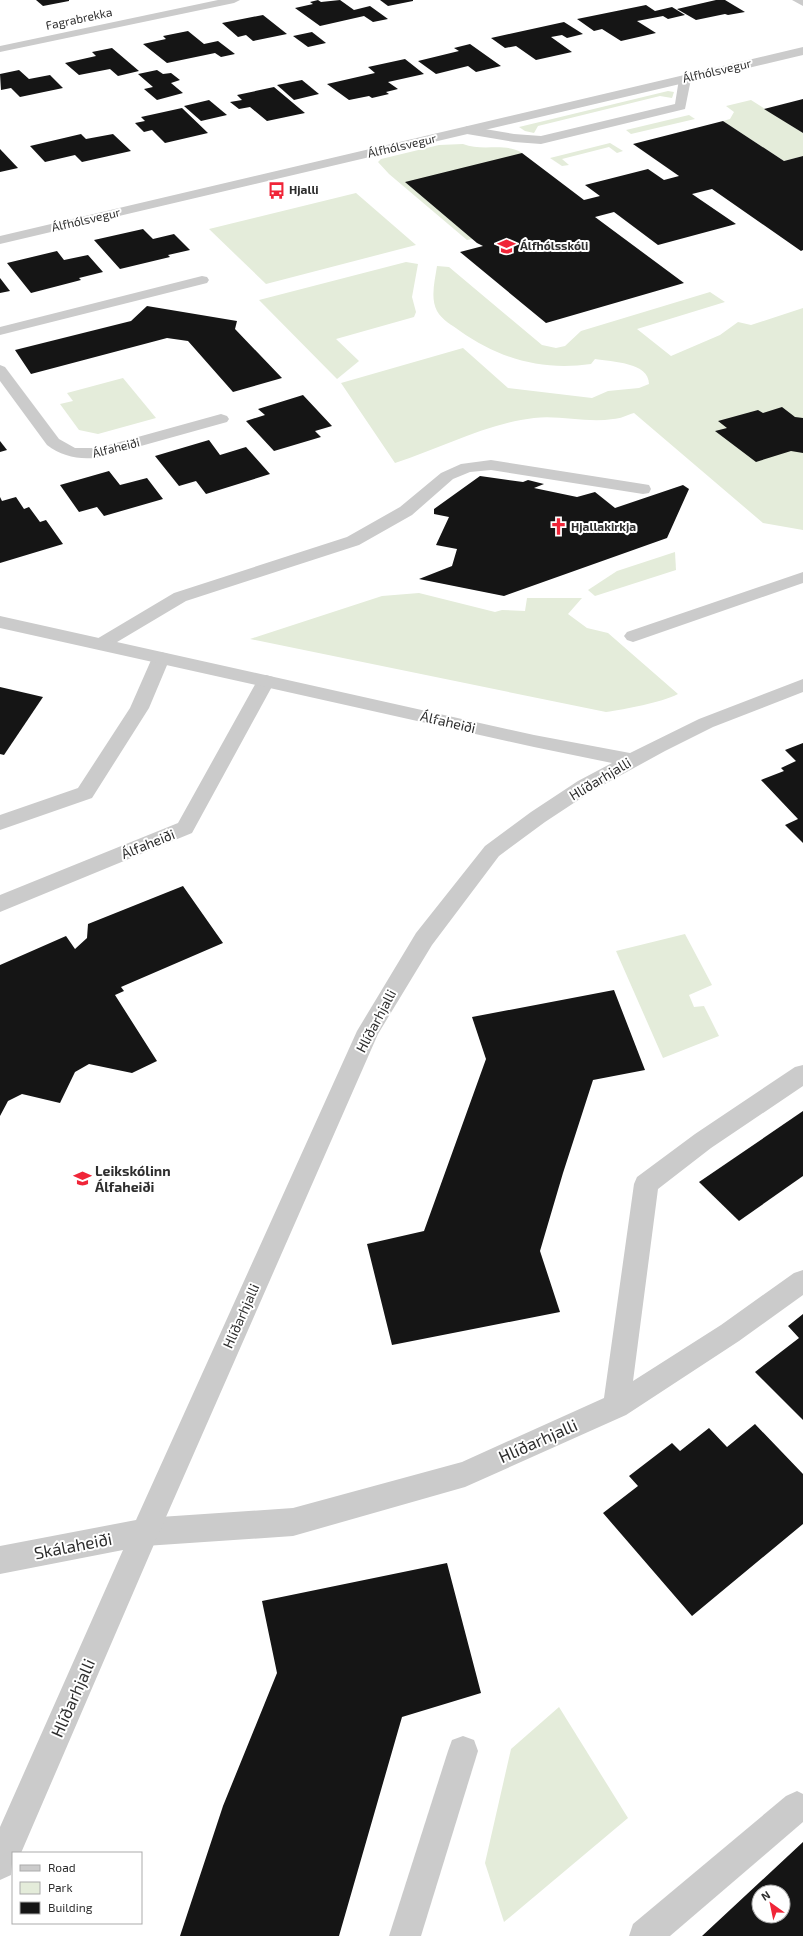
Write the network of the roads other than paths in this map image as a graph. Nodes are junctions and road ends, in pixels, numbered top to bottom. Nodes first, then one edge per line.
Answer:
1 (234, 0) edge
2 (798, 0) edge
3 (803, 3) edge
4 (0, 49) edge
5 (803, 51) edge
6 (685, 79) junction
7 (467, 130) junction
8 (0, 240) edge
9 (202, 280) dead end
10 (0, 331) edge
11 (0, 370) edge
12 (221, 419) dead end
13 (643, 489) dead end
14 (803, 577) edge
15 (0, 622) edge
16 (634, 636) dead end
17 (101, 644) junction
18 (161, 658) junction
19 (266, 681) junction
20 (803, 685) edge
21 (631, 760) junction
22 (0, 823) edge
23 (0, 904) edge
24 (803, 1074) edge
25 (803, 1281) edge
26 (616, 1406) junction
27 (145, 1532) junction
28 (0, 1560) edge
29 (463, 1751) dead end
30 (797, 1807) dead end
31 (0, 1864) edge
32 (405, 1936) edge
33 (645, 1936) edge

1 - 4 street, Fagrabrekka
2 - 3 street
5 - 6 street, Álfhólsvegur
6 - 7 street, Álfhólsvegur
6 - 7 street
7 - 8 street, Álfhólsvegur
9 - 10 street
11 - 12 street, Álfaheiði
13 - 17 street
14 - 16 street
15 - 17 street, Álfaheiði
17 - 18 street, Álfaheiði
18 - 19 street, Álfaheiði
18 - 22 street
19 - 21 street, Álfaheiði
19 - 23 street, Álfaheiði
20 - 21 street, Hlíðarhjalli
21 - 27 street, Hlíðarhjalli
24 - 26 street
25 - 26 street, Hlíðarhjalli
26 - 27 street, Hlíðarhjalli
27 - 28 street, Skálaheiði
27 - 31 street, Hlíðarhjalli
29 - 32 street
30 - 33 street

